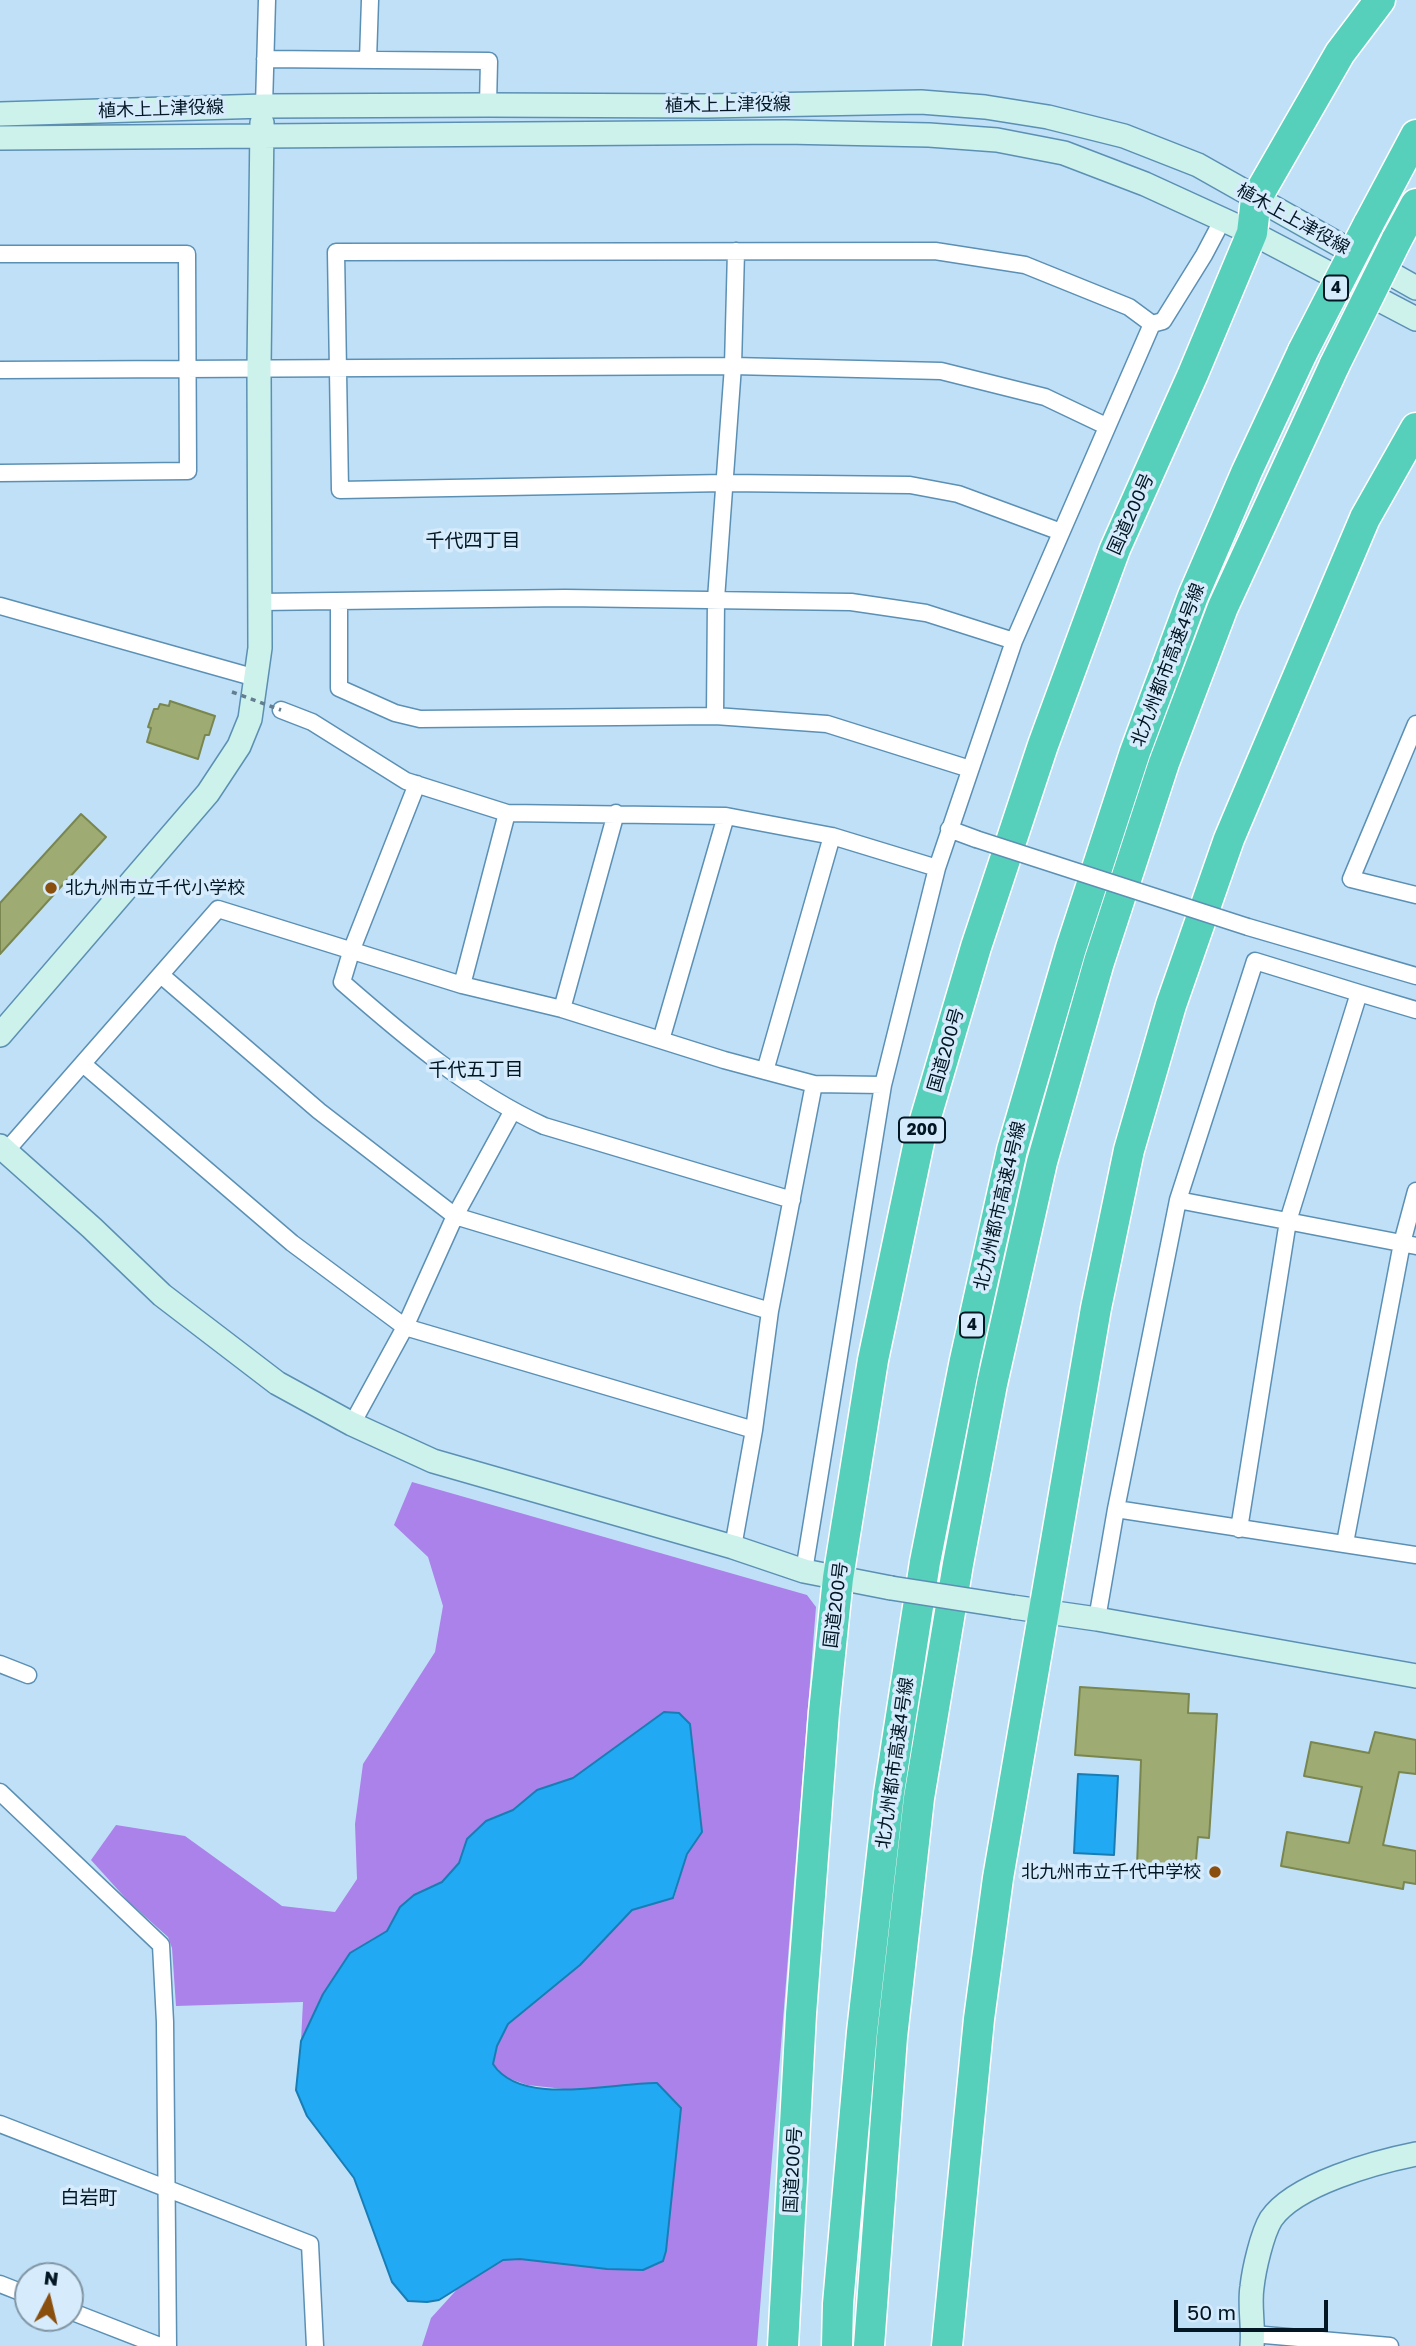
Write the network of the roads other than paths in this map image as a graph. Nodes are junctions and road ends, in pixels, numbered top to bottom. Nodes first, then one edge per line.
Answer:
1 (267, 0) edge
2 (370, 0) edge
3 (1380, 0) edge
4 (265, 59) junction
5 (368, 60) junction
6 (488, 105) junction
7 (264, 106) junction
8 (0, 114) edge
9 (1416, 135) edge
10 (261, 137) junction
11 (0, 138) edge
12 (1256, 199) junction
13 (1416, 204) edge
14 (1223, 219) junction
15 (1252, 233) junction
16 (736, 251) junction
17 (0, 254) edge
18 (1416, 288) edge
19 (1416, 319) edge
20 (1152, 324) junction
21 (733, 366) junction
22 (259, 367) junction
23 (187, 368) junction
24 (340, 369) junction
25 (0, 370) edge
26 (1106, 426) junction
27 (1416, 428) edge
28 (0, 473) edge
29 (725, 483) junction
30 (1061, 532) junction
31 (716, 599) junction
32 (339, 601) junction
33 (260, 602) junction
34 (0, 606) edge
35 (1014, 641) junction
36 (256, 678) junction
37 (281, 710) road end
38 (715, 716) junction
39 (1416, 724) edge
40 (970, 769) junction
41 (416, 784) junction
42 (507, 813) junction
43 (616, 813) junction
44 (726, 816) junction
45 (949, 829) junction
46 (832, 836) junction
47 (937, 868) junction
48 (1416, 895) edge
49 (352, 949) junction
50 (161, 975) junction
51 (1416, 976) edge
52 (462, 985) junction
53 (1359, 993) junction
54 (562, 1009) junction
55 (1416, 1010) edge
56 (0, 1035) edge
57 (661, 1040) junction
58 (83, 1064) junction
59 (765, 1071) junction
60 (814, 1084) junction
61 (883, 1085) junction
62 (512, 1112) junction
63 (4, 1148) edge
64 (1416, 1191) edge
65 (792, 1200) junction
66 (1178, 1200) junction
67 (456, 1216) junction
68 (1288, 1221) junction
69 (1409, 1244) edge
70 (770, 1311) junction
71 (405, 1327) junction
72 (352, 1424) junction
73 (754, 1430) junction
74 (1116, 1509) junction
75 (1239, 1529) junction
76 (1345, 1543) junction
77 (733, 1547) junction
78 (1416, 1555) edge
79 (804, 1571) junction
80 (838, 1578) junction
81 (1044, 1612) junction
82 (1097, 1619) junction
83 (0, 1664) edge
84 (28, 1675) dead end
85 (1416, 1676) edge
86 (0, 1792) edge
87 (0, 2124) edge
88 (1416, 2154) edge
89 (167, 2190) junction
90 (84, 2316) edge
91 (1253, 2340) edge
92 (160, 2346) edge
93 (167, 2346) edge
94 (314, 2346) edge
95 (783, 2346) edge
96 (836, 2346) edge
97 (869, 2346) edge
98 (947, 2346) edge
99 (1390, 2346) edge

1 - 4 street
2 - 5 street
3 - 12 highway, 国道200号 / 200
4 - 5 street
4 - 7 street
5 - 6 street
6 - 7 main road, 植木上上津役線
6 - 12 main road, 植木上上津役線
7 - 8 main road, 植木上上津役線
7 - 10 main road
9 - 96 highway, 北九州都市高速4号線 / 4, bridge
10 - 11 main road, 植木上上津役線
10 - 14 main road, 植木上上津役線
10 - 22 main road
12 - 15 highway, 国道200号 / 200
12 - 18 main road, 植木上上津役線
13 - 97 highway, 北九州都市高速4号線 / 4, bridge
14 - 15 main road, 植木上上津役線
14 - 20 street
15 - 19 main road, 植木上上津役線
15 - 80 highway, 国道200号 / 200
16 - 20 street
16 - 21 street
16 - 24 street
17 - 23 street
20 - 26 street
21 - 24 street
21 - 26 street
21 - 29 street
22 - 23 street
22 - 24 street
22 - 33 main road
23 - 25 street
23 - 28 street
24 - 29 street
26 - 30 street
27 - 81 highway
29 - 30 street
29 - 31 street
30 - 35 street
31 - 32 street
31 - 35 street
31 - 38 street
32 - 33 street
32 - 38 street
33 - 36 main road
34 - 36 street
35 - 40 street
36 - 56 main road
37 - 41 street
38 - 40 street
39 - 48 street
40 - 45 street
41 - 42 street
41 - 49 street
42 - 43 street
42 - 52 street
43 - 44 street
43 - 54 street
44 - 46 street
44 - 57 street
45 - 47 street
45 - 51 street, bridge
46 - 47 street
46 - 59 street
47 - 61 street
49 - 50 street
49 - 52 street
49 - 62 street
50 - 58 street
50 - 67 street
52 - 54 street
53 - 55 street
53 - 66 street
53 - 68 street
54 - 57 street
57 - 59 street
58 - 63 street
58 - 71 street
59 - 60 street
60 - 61 street
60 - 65 street
61 - 79 street
62 - 65 street
62 - 67 street
63 - 72 main road
64 - 69 street
65 - 70 street
66 - 68 street
66 - 74 street
67 - 70 street
67 - 71 street
68 - 69 street
68 - 75 street
69 - 76 street
70 - 73 street
71 - 72 street
71 - 73 street
72 - 77 main road
73 - 77 street
74 - 75 street
74 - 82 street
75 - 76 street
76 - 78 street
77 - 79 main road
79 - 80 main road
80 - 81 main road, bridge
80 - 95 highway, 国道200号 / 200
81 - 82 main road
81 - 98 highway
82 - 85 main road
83 - 84 street
86 - 89 street
87 - 89 street
88 - 91 main road
89 - 93 street
89 - 94 street
90 - 92 street
91 - 99 street

